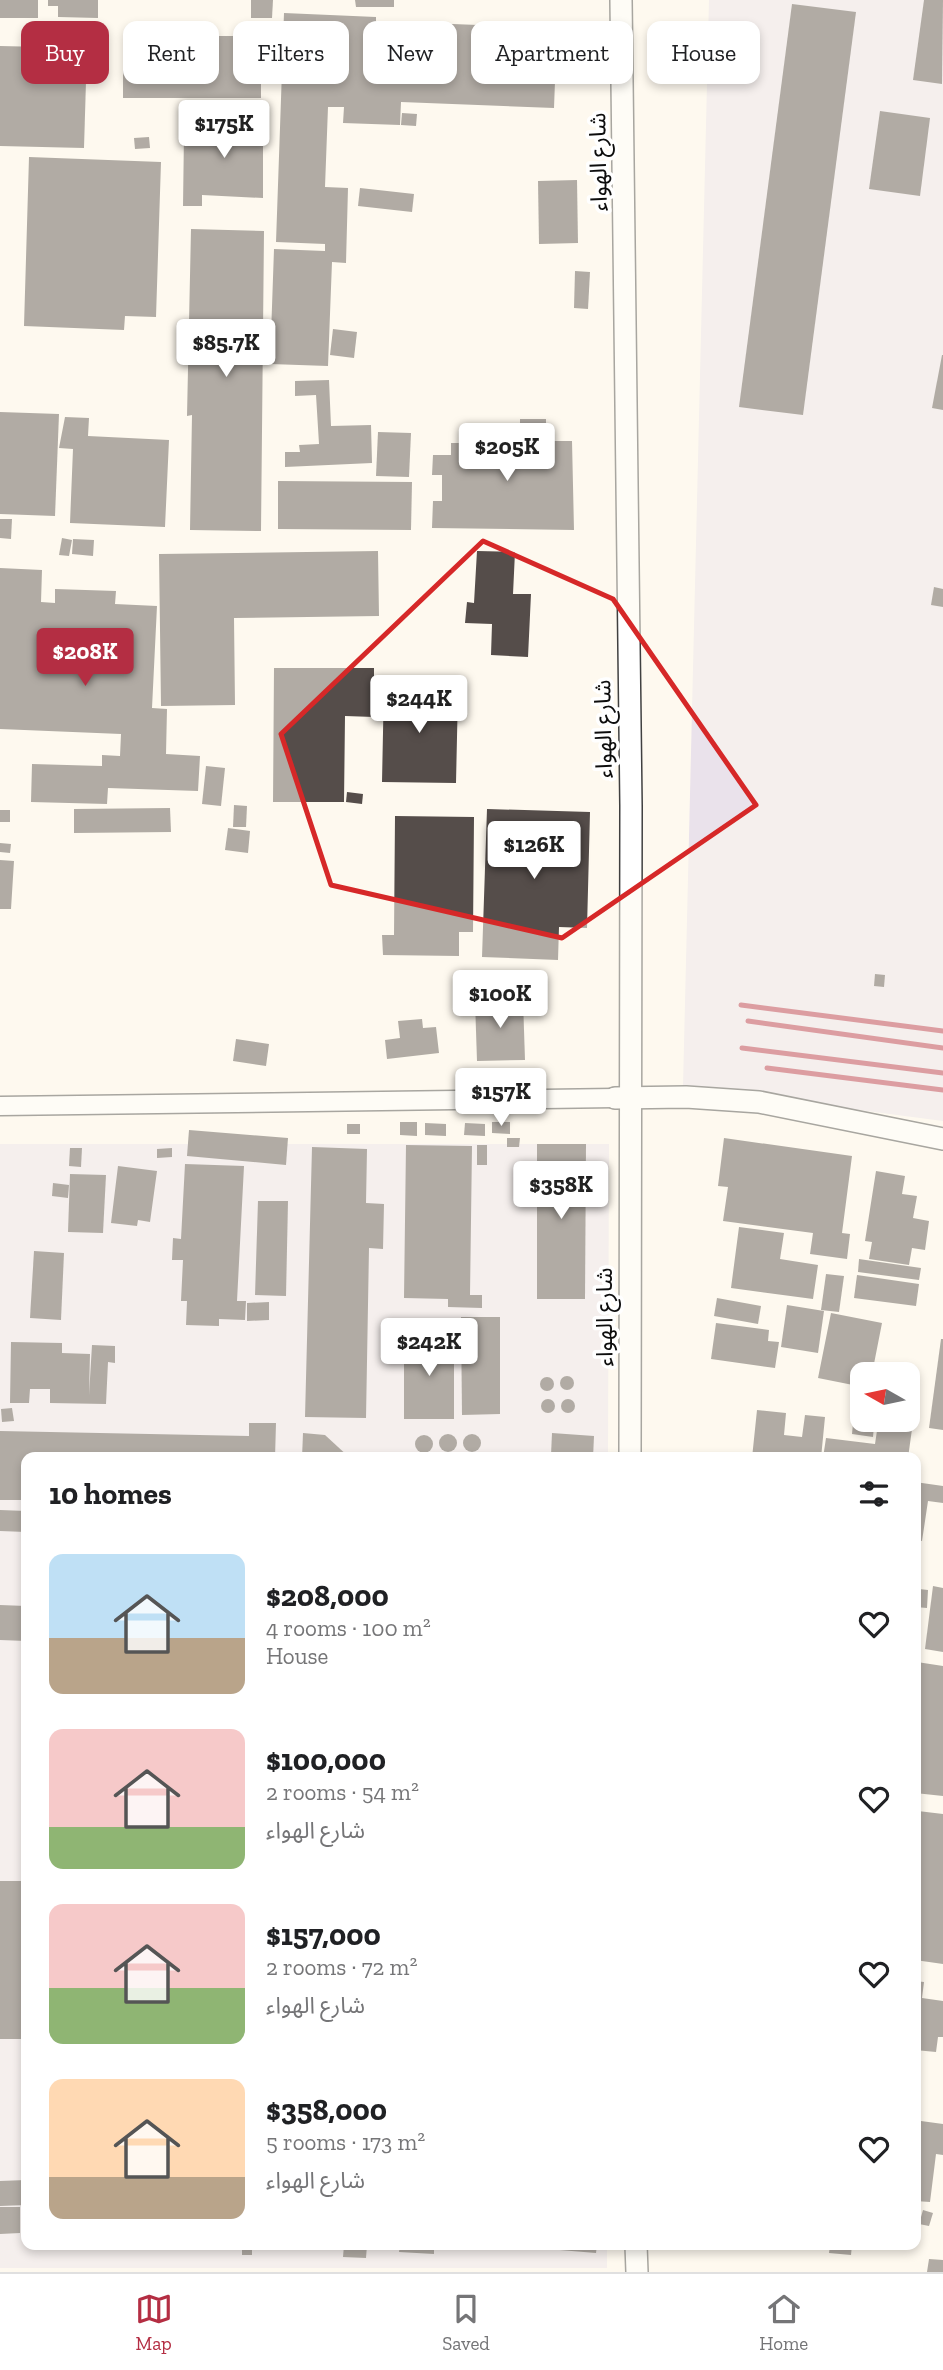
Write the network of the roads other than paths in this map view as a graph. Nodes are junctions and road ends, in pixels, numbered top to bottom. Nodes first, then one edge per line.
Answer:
1 (621, 0) edge
2 (622, 1098) junction
3 (0, 1106) edge
4 (943, 1139) edge
5 (630, 1452) edge
6 (636, 2250) edge
7 (637, 2272) edge

1 - 2 street, شارع الهواء
2 - 3 street
2 - 4 street
2 - 5 street, شارع الهواء
6 - 7 street

